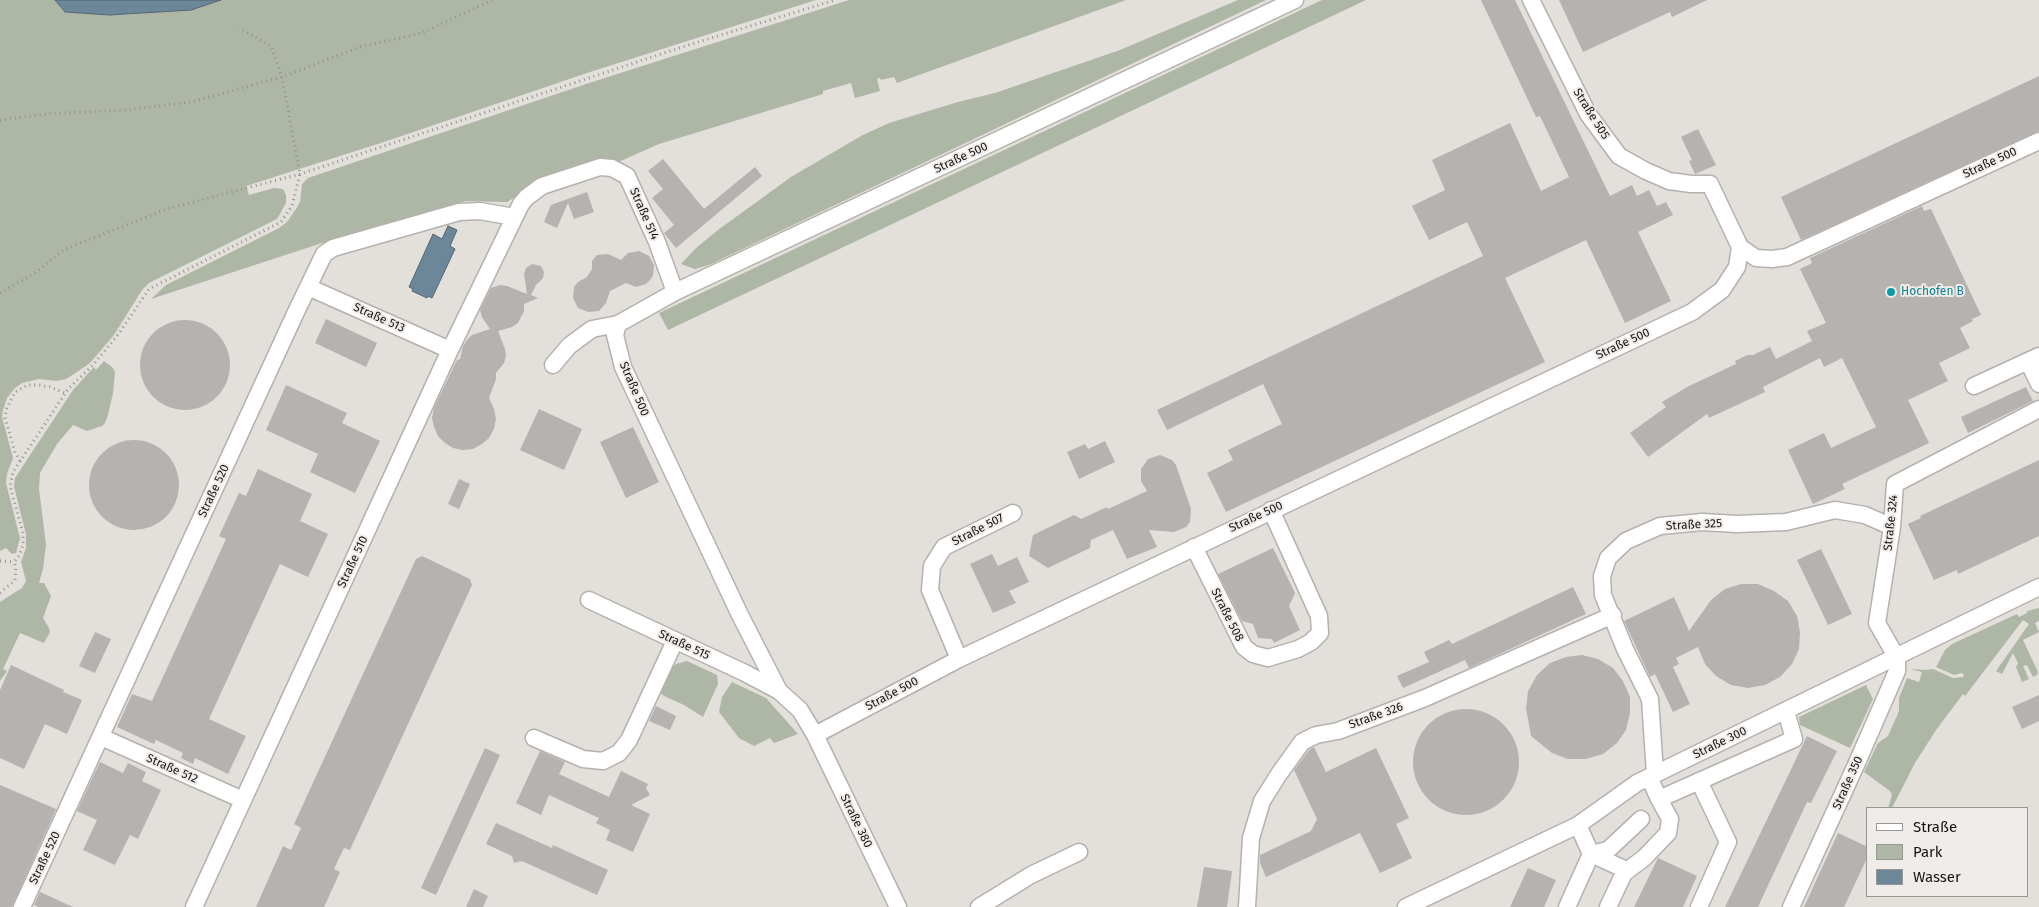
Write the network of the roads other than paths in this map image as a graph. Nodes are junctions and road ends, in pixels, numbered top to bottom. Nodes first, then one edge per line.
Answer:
1 (1294, 0) edge
2 (1532, 0) edge
3 (2039, 141) edge
4 (514, 217) junction
5 (1740, 247) junction
6 (308, 287) junction
7 (676, 292) junction
8 (618, 324) junction
9 (450, 350) junction
10 (2034, 359) edge
11 (553, 365) dead end
12 (2039, 384) edge
13 (1974, 386) dead end
14 (2039, 409) edge
15 (1271, 510) junction
16 (1013, 513) dead end
17 (1892, 527) junction
18 (1194, 547) junction
19 (2039, 587) edge
20 (589, 600) dead end
21 (1613, 615) junction
22 (675, 640) junction
23 (1897, 658) junction
24 (959, 659) junction
25 (779, 691) junction
26 (1786, 711) junction
27 (815, 735) junction
28 (101, 737) junction
29 (534, 738) dead end
30 (1652, 776) junction
31 (1699, 781) junction
32 (1659, 799) junction
33 (243, 800) junction
34 (1641, 819) dead end
35 (1578, 825) junction
36 (1079, 852) dead end
37 (1591, 854) junction
38 (1624, 874) junction
39 (22, 907) edge
40 (194, 907) edge
41 (898, 907) edge
42 (978, 907) edge
43 (1247, 907) edge
44 (1406, 907) edge
45 (1567, 907) edge
46 (1608, 907) edge
47 (1699, 907) edge
48 (1791, 907) edge

1 - 7 street, Straße 500
2 - 5 street, Straße 505
3 - 5 street, Straße 500
4 - 6 street, Straße 520
4 - 7 street, Straße 514
4 - 9 street, Straße 510
5 - 15 street, Straße 500
6 - 9 street, Straße 513
6 - 28 street, Straße 520
7 - 8 street, Straße 500
8 - 11 street
8 - 25 street, Straße 500
9 - 33 street, Straße 510
10 - 12 street
10 - 13 street
14 - 17 street, Straße 324
15 - 18 street, Straße 500
15 - 18 street, Straße 508
16 - 24 street, Straße 507
17 - 21 street, Straße 325
17 - 23 street, Straße 324
18 - 24 street, Straße 500
19 - 23 street, Straße 300
20 - 22 street, Straße 515
21 - 30 street, Straße 325
21 - 43 street, Straße 326
22 - 25 street, Straße 515
22 - 29 street
23 - 26 street, Straße 300
23 - 48 street, Straße 350
24 - 27 street, Straße 500
25 - 27 street, Straße 500
26 - 30 street, Straße 300
26 - 31 street
27 - 41 street, Straße 380
28 - 33 street, Straße 512
28 - 39 street, Straße 520
30 - 32 street
30 - 35 street, Straße 300
31 - 32 street
31 - 47 street
32 - 38 street
33 - 40 street, Straße 510
34 - 37 street
35 - 37 street
35 - 44 street, Straße 300
36 - 42 street
37 - 38 street
37 - 45 street
38 - 46 street

